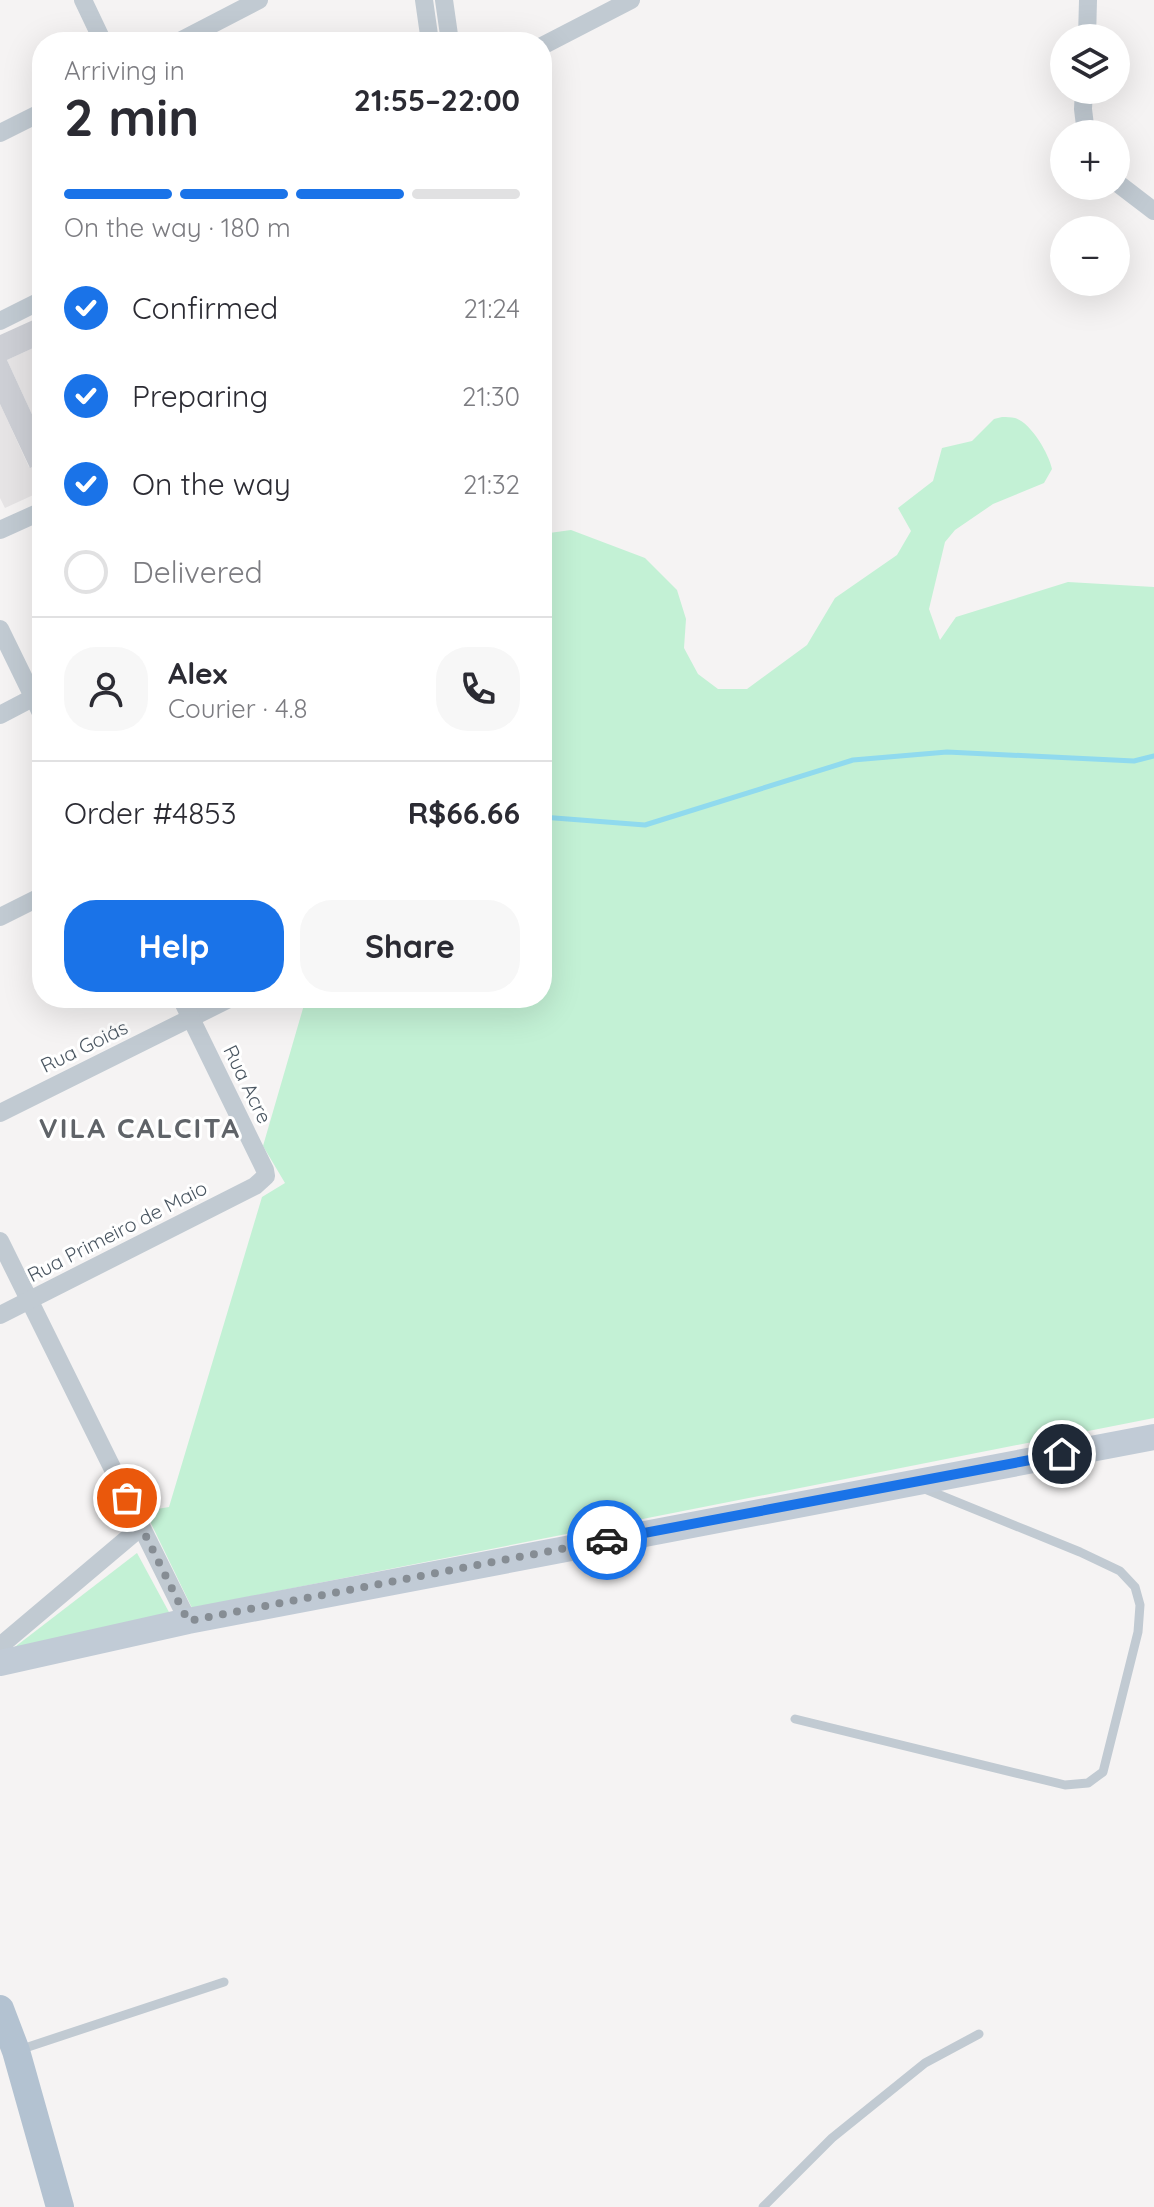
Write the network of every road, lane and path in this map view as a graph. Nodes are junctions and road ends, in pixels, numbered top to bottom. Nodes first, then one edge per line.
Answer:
1 (83, 0) edge
2 (259, 0) edge
3 (424, 0) edge
4 (444, 0) edge
5 (1088, 0) edge
6 (622, 2) edge
7 (1087, 24) edge
8 (98, 32) edge
9 (197, 32) edge
10 (429, 32) edge
11 (449, 32) edge
12 (552, 40) edge
13 (32, 117) edge
14 (0, 133) edge
15 (1130, 193) edge
16 (1154, 211) edge
17 (32, 305) edge
18 (0, 321) edge
19 (32, 516) edge
20 (0, 530) edge
21 (0, 629) edge
22 (32, 685) edge
23 (32, 699) edge
24 (0, 715) edge
25 (32, 901) edge
26 (0, 917) edge
27 (186, 1008) edge
28 (210, 1008) edge
29 (191, 1017) junction
30 (0, 1113) edge
31 (255, 1186) joint
32 (0, 1241) edge
33 (29, 1300) junction
34 (0, 1315) edge
35 (1154, 1437) edge
36 (909, 1483) junction
37 (141, 1527) junction
38 (188, 1621) junction
39 (0, 1646) edge
40 (0, 1663) edge
41 (795, 1719) dead end
42 (224, 1982) dead end
43 (0, 2009) edge
44 (979, 2034) dead end
45 (16, 2051) junction
46 (60, 2207) edge
47 (763, 2207) edge

1 - 8 street
2 - 9 street
3 - 10 street
4 - 11 street
5 - 7 street
6 - 12 street
13 - 14 street
15 - 16 street
17 - 18 street
19 - 20 street
21 - 22 street
23 - 24 street
25 - 26 street
27 - 29 street, Rua Acre
28 - 29 street, Rua Goiás
29 - 30 street, Rua Goiás
29 - 31 street, Rua Acre
31 - 33 street, Rua Primeiro de Maio
32 - 33 street
33 - 34 street, Rua Primeiro de Maio
33 - 37 street
35 - 36 main road
36 - 38 main road
36 - 41 lane
37 - 38 street
37 - 39 street
38 - 40 main road
42 - 45 lane
43 - 45 main road
44 - 47 lane
45 - 46 main road

